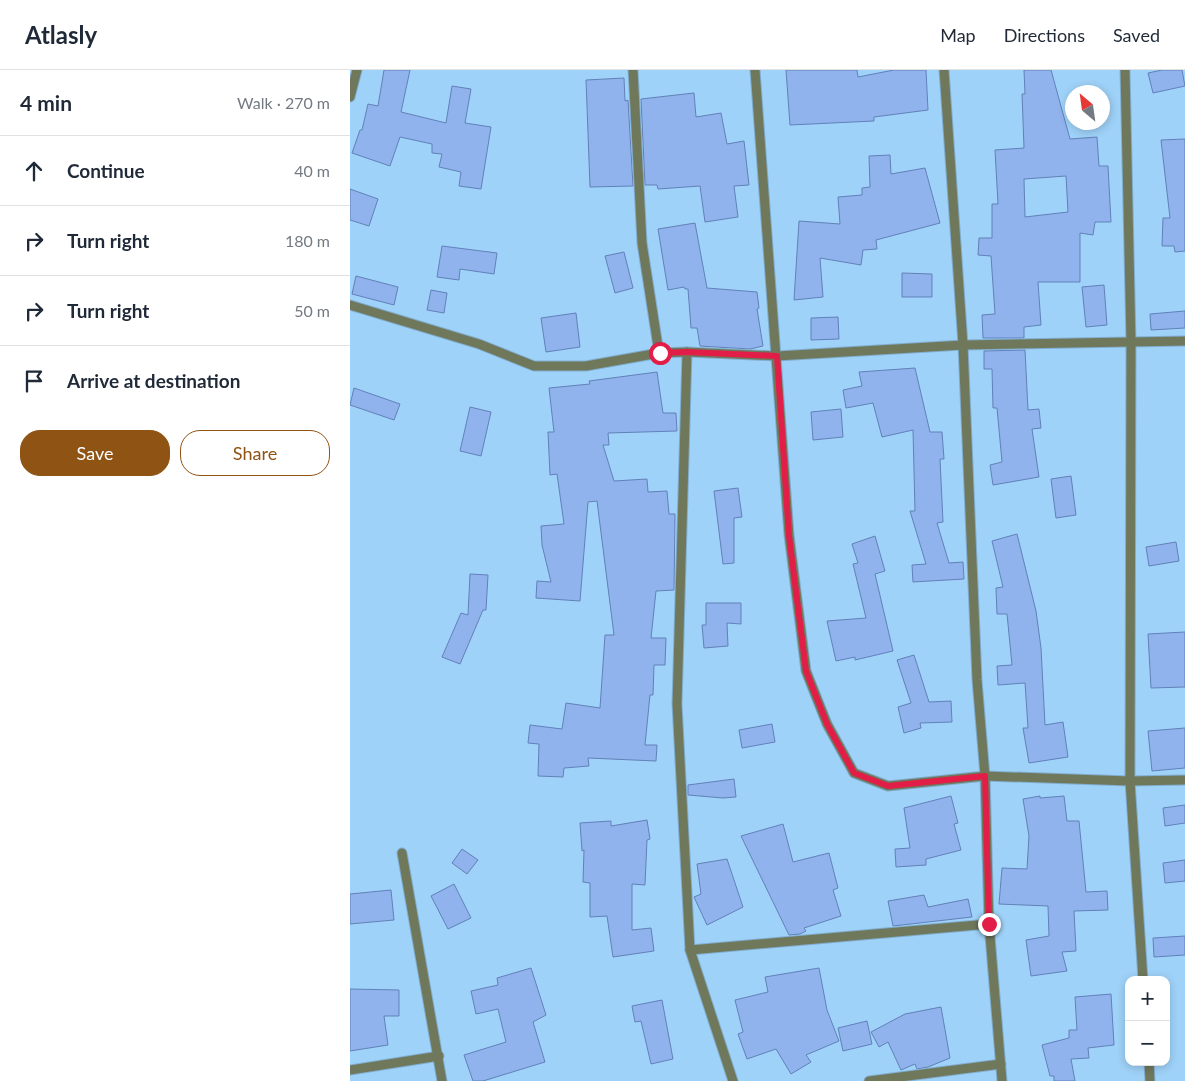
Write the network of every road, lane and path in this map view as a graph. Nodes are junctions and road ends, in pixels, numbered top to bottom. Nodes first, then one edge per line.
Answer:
1 (357, 70) edge
2 (632, 70) edge
3 (755, 70) edge
4 (944, 70) edge
5 (1125, 70) edge
6 (350, 97) edge
7 (350, 305) edge
8 (1185, 341) edge
9 (1131, 342) junction
10 (963, 345) junction
11 (687, 352) junction
12 (660, 353) junction
13 (777, 356) junction
14 (985, 776) junction
15 (1185, 780) edge
16 (1130, 781) junction
17 (402, 853) dead end
18 (989, 924) junction
19 (690, 950) junction
20 (1143, 976) edge
21 (439, 1056) junction
22 (1001, 1064) junction
23 (1149, 1066) edge
24 (350, 1070) edge
25 (442, 1081) edge
26 (733, 1081) edge
27 (869, 1081) edge
28 (1002, 1081) edge
29 (1150, 1081) edge

1 - 6 street
2 - 12 street
3 - 13 street
4 - 10 street
5 - 9 street
7 - 12 street
8 - 9 street
9 - 10 street
9 - 16 street
10 - 13 street
10 - 14 street
11 - 12 street
11 - 13 street
11 - 19 street
13 - 14 street
14 - 16 street
14 - 18 street
15 - 16 street
16 - 20 street
17 - 21 street
18 - 19 street
18 - 22 street
19 - 26 street
21 - 24 street
21 - 25 street
22 - 27 street
22 - 28 street
23 - 29 street

